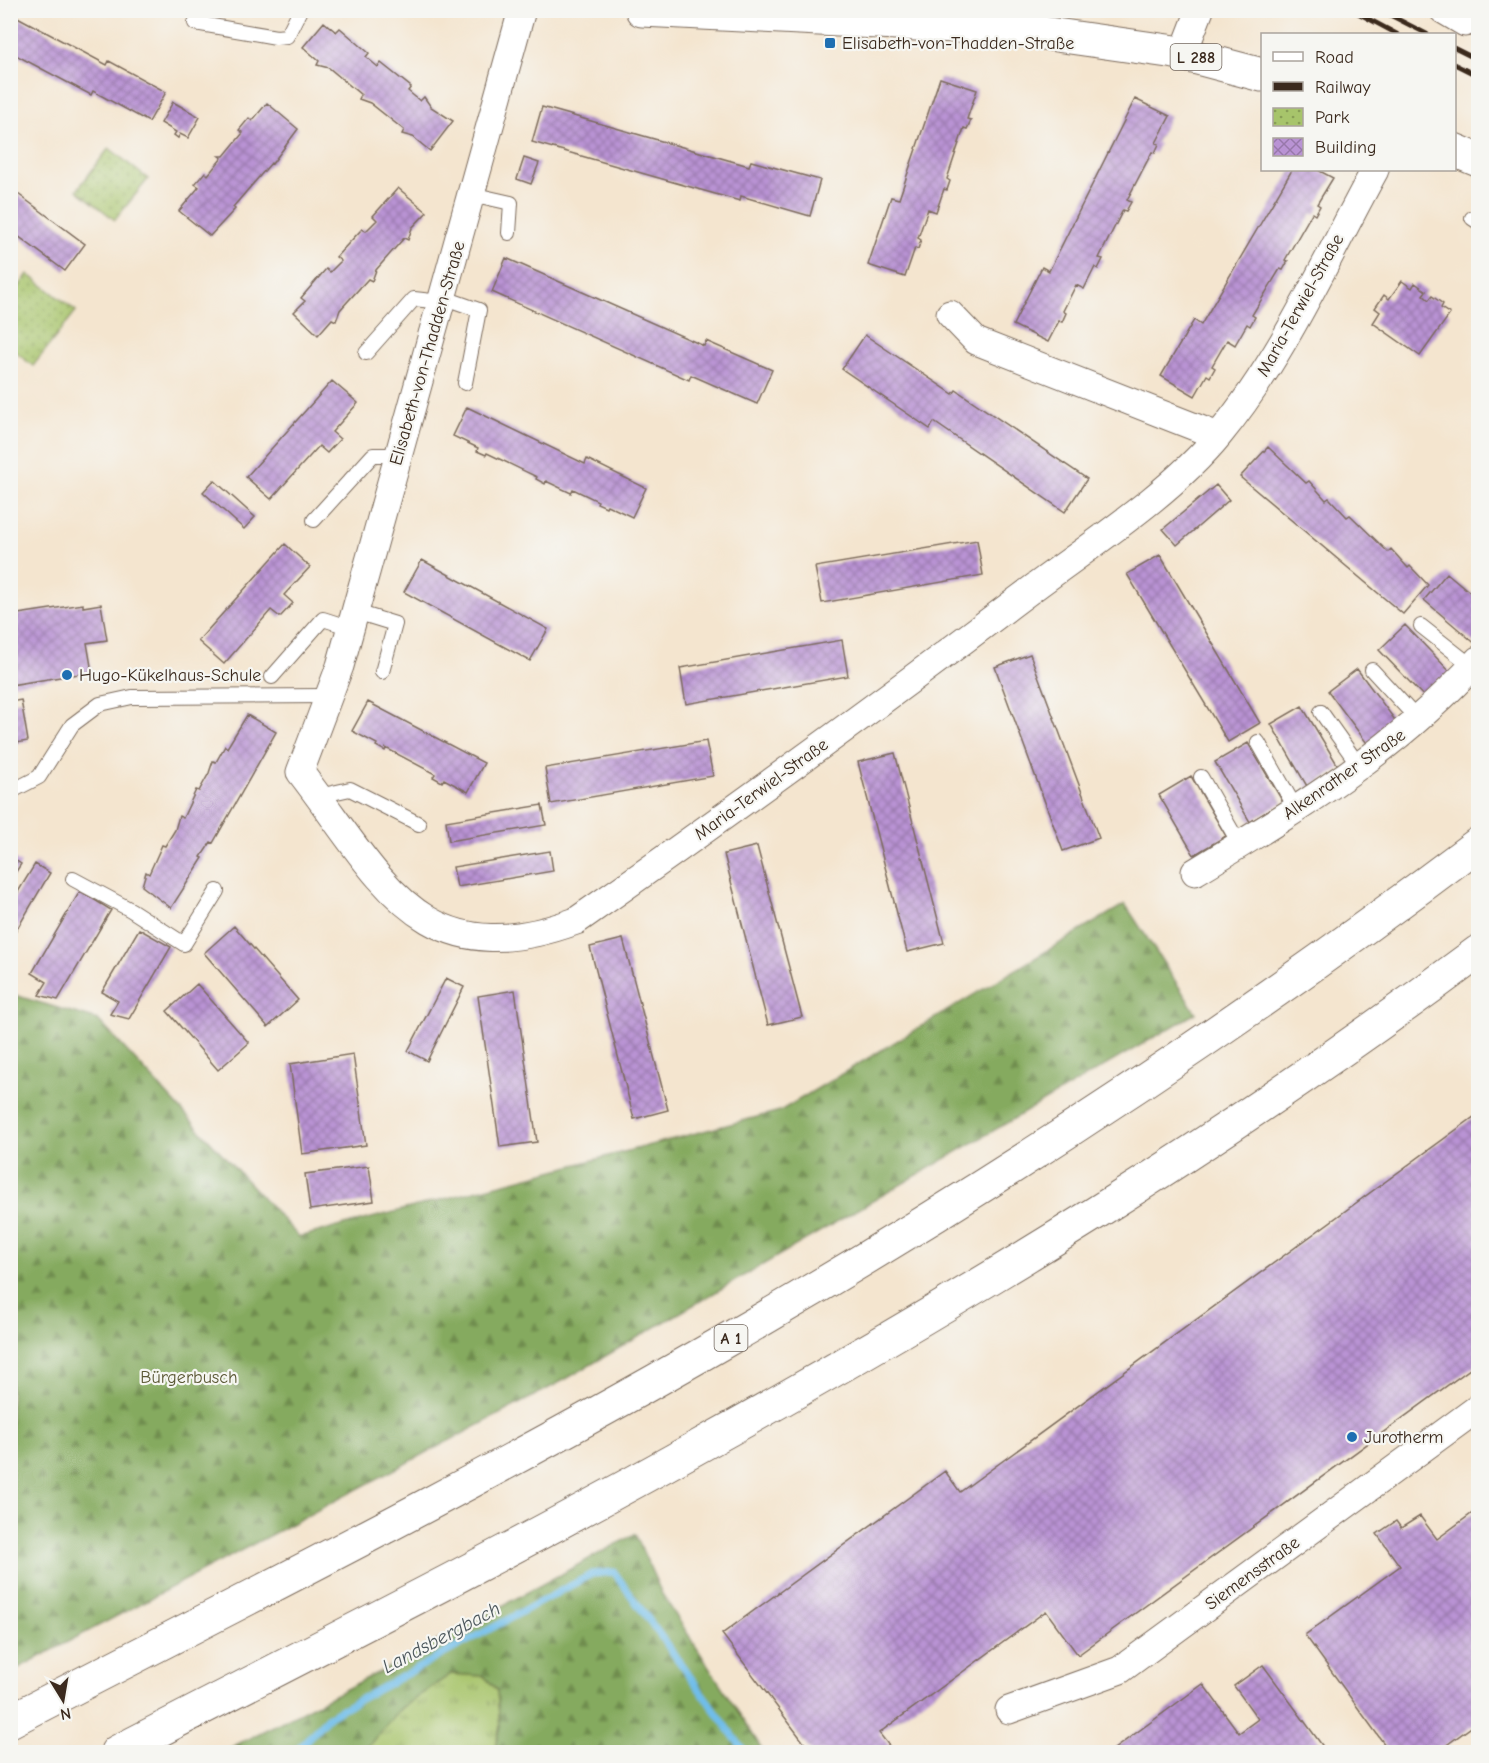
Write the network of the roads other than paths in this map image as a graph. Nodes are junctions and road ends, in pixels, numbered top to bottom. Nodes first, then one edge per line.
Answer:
1 (300, 10) edge
2 (522, 10) edge
3 (642, 10) edge
4 (1200, 10) edge
5 (947, 18) edge
6 (195, 23) dead end
7 (1183, 54) junction
8 (1261, 74) edge
9 (1456, 150) edge
10 (1479, 160) edge
11 (1373, 171) edge
12 (471, 194) junction
13 (509, 233) dead end
14 (441, 300) junction
15 (950, 314) dead end
16 (366, 353) dead end
17 (465, 383) dead end
18 (1218, 436) junction
19 (399, 455) junction
20 (314, 520) dead end
21 (353, 620) junction
22 (1421, 626) dead end
23 (1476, 663) edge
24 (1372, 670) dead end
25 (382, 672) dead end
26 (272, 677) dead end
27 (330, 696) junction
28 (1321, 712) dead end
29 (1419, 721) junction
30 (1258, 742) dead end
31 (1360, 767) junction
32 (300, 772) joint
33 (1201, 777) dead end
34 (10, 792) edge
35 (319, 796) junction
36 (1296, 809) junction
37 (419, 824) dead end
38 (1479, 844) edge
39 (1240, 845) junction
40 (1196, 872) dead end
41 (73, 879) dead end
42 (217, 891) dead end
43 (1479, 952) edge
44 (1479, 1408) edge
45 (1010, 1710) dead end
46 (10, 1721) edge
47 (117, 1752) edge

1 - 6 lane
2 - 12 street, Elisabeth-von-Thadden-Straße
3 - 5 main road, L 288
4 - 7 street
5 - 7 main road, L 288
7 - 8 main road, L 288
9 - 10 main road
11 - 18 street, Maria-Terwiel-Straße
12 - 13 lane
12 - 14 street, Elisabeth-von-Thadden-Straße
14 - 16 lane
14 - 17 lane
14 - 19 street, Elisabeth-von-Thadden-Straße
15 - 18 street
18 - 35 street, Maria-Terwiel-Straße
19 - 20 lane
19 - 21 street, Elisabeth-von-Thadden-Straße
21 - 25 lane
21 - 26 lane
21 - 27 street, Elisabeth-von-Thadden-Straße
22 - 23 lane
23 - 29 street, Alkenrather Straße
24 - 29 lane
27 - 32 street, Elisabeth-von-Thadden-Straße
27 - 34 lane
28 - 31 lane
29 - 31 street, Alkenrather Straße
30 - 36 lane
31 - 36 street, Alkenrather Straße
32 - 35 street, Maria-Terwiel-Straße
33 - 39 lane
35 - 37 lane
36 - 39 street, Alkenrather Straße
38 - 46 main road, A 1
39 - 40 street, Alkenrather Straße
41 - 42 lane
43 - 47 main road
44 - 45 street, Siemensstraße

